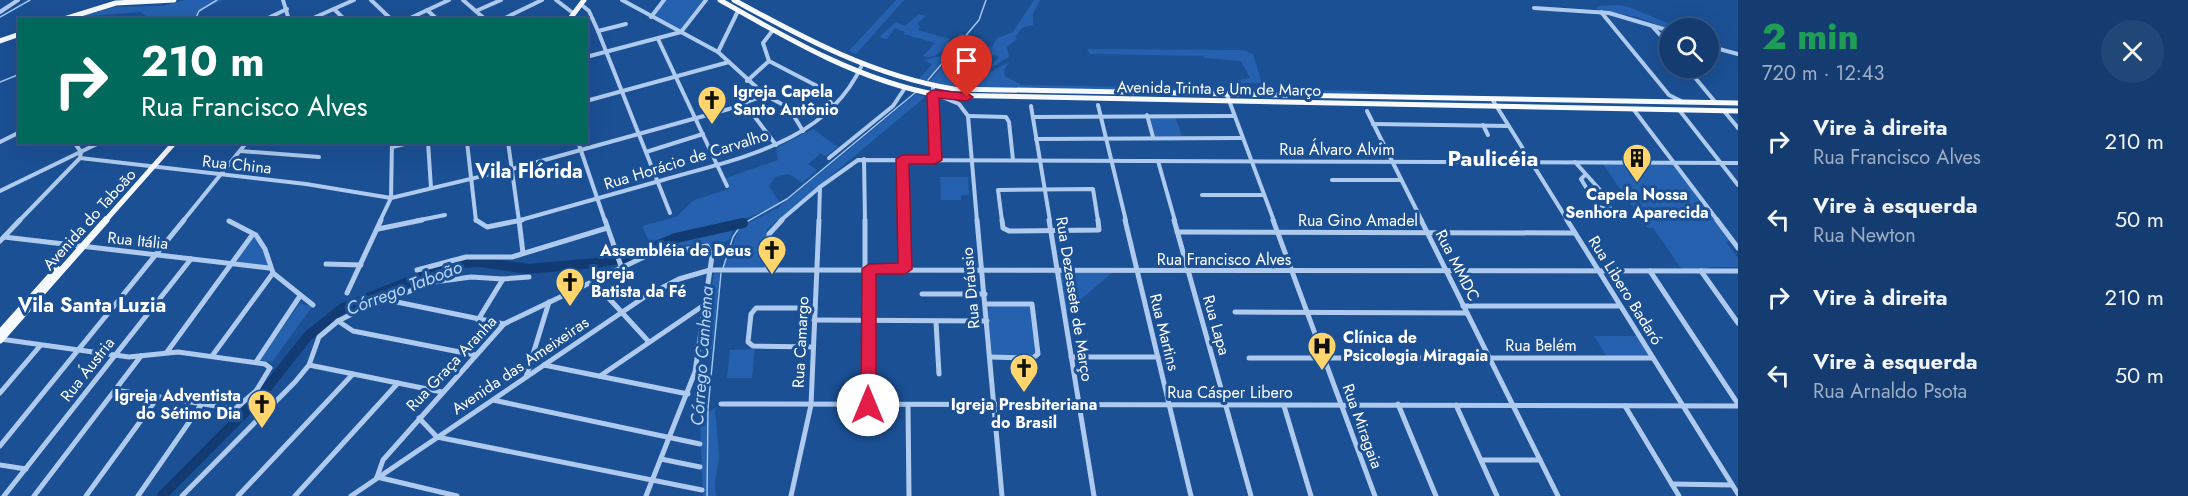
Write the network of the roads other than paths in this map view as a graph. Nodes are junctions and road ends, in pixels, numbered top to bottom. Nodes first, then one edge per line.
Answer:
1 (18, 0) edge
2 (174, 0) edge
3 (283, 0) edge
4 (354, 0) edge
5 (371, 0) edge
6 (449, 0) edge
7 (463, 0) edge
8 (501, 0) edge
9 (542, 0) edge
10 (556, 0) edge
11 (624, 0) edge
12 (664, 0) edge
13 (706, 0) edge
14 (720, 0) edge
15 (734, 0) edge
16 (585, 2) edge
17 (1534, 8) dead end
18 (287, 9) junction
19 (334, 9) junction
20 (0, 10) edge
21 (427, 10) junction
22 (476, 11) junction
23 (738, 11) junction
24 (1601, 12) junction
25 (574, 16) edge
26 (651, 17) junction
27 (67, 18) edge
28 (268, 18) edge
29 (289, 18) edge
30 (314, 18) edge
31 (343, 18) edge
32 (390, 18) edge
33 (410, 18) edge
34 (436, 18) edge
35 (484, 18) edge
36 (505, 18) edge
37 (626, 24) dead end
38 (1651, 24) junction
39 (1659, 27) edge
40 (773, 30) junction
41 (598, 31) junction
42 (681, 32) junction
43 (1659, 33) edge
44 (18, 35) edge
45 (658, 39) junction
46 (0, 41) edge
47 (1719, 49) edge
48 (605, 52) junction
49 (718, 52) junction
50 (1738, 54) edge
51 (588, 56) edge
52 (769, 61) junction
53 (729, 62) junction
54 (862, 65) junction
55 (859, 72) junction
56 (676, 78) junction
57 (1695, 78) edge
58 (747, 81) junction
59 (930, 86) junction
60 (905, 88) junction
61 (622, 92) junction
62 (935, 94) junction
63 (765, 95) junction
64 (1227, 95) junction
65 (1492, 99) junction
66 (588, 100) edge
67 (1229, 102) junction
68 (1686, 103) junction
69 (1716, 103) junction
70 (1738, 103) edge
71 (745, 104) junction
72 (1098, 105) dead end
73 (1031, 106) dead end
74 (835, 108) junction
75 (1498, 108) junction
76 (1634, 110) junction
77 (1367, 111) dead end
78 (1680, 111) junction
79 (1724, 111) junction
80 (1738, 111) edge
81 (1147, 115) junction
82 (968, 116) junction
83 (1234, 116) junction
84 (1033, 117) junction
85 (1101, 117) junction
86 (695, 119) junction
87 (1373, 124) junction
88 (1482, 125) junction
89 (1508, 126) junction
90 (1738, 128) edge
91 (803, 131) junction
92 (18, 133) edge
93 (639, 134) junction
94 (703, 134) junction
95 (1488, 135) dead end
96 (1153, 137) junction
97 (1106, 138) junction
98 (1242, 138) junction
99 (1036, 139) junction
100 (0, 141) edge
101 (75, 144) edge
102 (97, 144) edge
103 (168, 144) edge
104 (173, 144) edge
105 (245, 144) edge
106 (428, 144) edge
107 (467, 144) edge
108 (508, 144) edge
109 (579, 144) edge
110 (392, 145) edge
111 (776, 145) junction
112 (581, 150) junction
113 (240, 151) junction
114 (81, 152) junction
115 (646, 152) junction
116 (319, 157) dead end
117 (80, 158) junction
118 (829, 158) dead end
119 (864, 159) junction
120 (902, 159) junction
121 (935, 160) junction
122 (972, 160) junction
123 (1013, 160) junction
124 (1040, 161) junction
125 (1111, 161) junction
126 (1158, 161) junction
127 (1251, 162) junction
128 (1392, 162) junction
129 (1530, 162) junction
130 (1575, 162) junction
131 (1674, 163) junction
132 (1738, 163) edge
133 (1721, 164) junction
134 (152, 165) junction
135 (717, 165) junction
136 (512, 170) junction
137 (220, 175) junction
138 (1584, 176) junction
139 (472, 178) junction
140 (1332, 180) dead end
141 (1401, 180) junction
142 (658, 182) junction
143 (1738, 185) edge
144 (727, 186) dead end
145 (820, 187) junction
146 (431, 188) junction
147 (1044, 189) junction
148 (0, 191) edge
149 (1202, 195) dead end
150 (1264, 195) junction
151 (391, 198) junction
152 (597, 199) junction
153 (670, 213) dead end
154 (446, 214) dead end
155 (229, 221) dead end
156 (519, 222) junction
157 (607, 228) junction
158 (378, 229) junction
159 (1050, 231) junction
160 (1177, 232) junction
161 (1278, 232) junction
162 (1426, 233) junction
163 (1575, 233) junction
164 (253, 234) junction
165 (2, 239) edge
166 (81, 246) junction
167 (1738, 248) edge
168 (523, 253) junction
169 (155, 254) junction
170 (191, 259) junction
171 (231, 264) junction
172 (326, 264) dead end
173 (361, 265) junction
174 (620, 265) junction
175 (767, 269) junction
176 (818, 269) junction
177 (867, 269) junction
178 (905, 269) junction
179 (982, 269) junction
180 (417, 270) dead end
181 (710, 270) junction
182 (1056, 270) junction
183 (1136, 270) junction
184 (271, 271) junction
185 (1187, 271) junction
186 (1293, 271) junction
187 (1445, 271) junction
188 (1599, 271) junction
189 (1650, 271) junction
190 (1701, 271) junction
191 (1738, 272) edge
192 (529, 277) dead end
193 (503, 279) junction
194 (593, 281) junction
195 (347, 293) dead end
196 (922, 294) dead end
197 (985, 294) junction
198 (300, 296) junction
199 (387, 300) junction
200 (549, 302) junction
201 (705, 304) junction
202 (986, 304) junction
203 (313, 305) dead end
204 (1463, 306) junction
205 (1620, 306) junction
206 (815, 308) junction
207 (1235, 312) dead end
208 (621, 313) junction
209 (1307, 313) junction
210 (1467, 313) junction
211 (478, 320) junction
212 (814, 320) junction
213 (338, 321) junction
214 (869, 321) junction
215 (987, 321) junction
216 (936, 322) junction
217 (1738, 323) edge
218 (504, 324) junction
219 (0, 338) edge
220 (649, 342) junction
221 (39, 346) junction
222 (813, 347) junction
223 (78, 350) junction
224 (167, 352) junction
225 (116, 355) junction
226 (475, 355) junction
227 (141, 356) junction
228 (212, 356) junction
229 (990, 357) junction
230 (1071, 357) junction
231 (1158, 357) junction
232 (1249, 358) dead end
233 (1324, 358) junction
234 (1489, 358) junction
235 (1653, 358) junction
236 (256, 362) junction
237 (309, 365) junction
238 (544, 365) junction
239 (353, 374) junction
240 (939, 374) dead end
241 (600, 376) junction
242 (526, 378) junction
243 (398, 383) junction
244 (115, 390) junction
245 (442, 392) junction
246 (0, 393) edge
247 (688, 394) junction
248 (158, 397) junction
249 (493, 400) junction
250 (721, 404) dead end
251 (201, 405) junction
252 (811, 405) junction
253 (868, 405) junction
254 (908, 405) junction
255 (993, 405) junction
256 (1079, 405) junction
257 (1227, 405) junction
258 (1398, 405) junction
259 (1456, 405) junction
260 (1738, 405) edge
261 (1170, 406) junction
262 (1284, 406) junction
263 (1341, 406) junction
264 (1513, 406) junction
265 (1625, 406) junction
266 (1684, 406) junction
267 (419, 418) junction
268 (437, 437) junction
269 (669, 437) junction
270 (700, 444) dead end
271 (0, 446) edge
272 (661, 459) junction
273 (1481, 460) junction
274 (1540, 460) junction
275 (0, 465) edge
276 (700, 467) dead end
277 (26, 469) junction
278 (377, 477) junction
279 (652, 481) junction
280 (1672, 484) junction
281 (1732, 485) junction
282 (702, 490) dead end
283 (1738, 494) edge
284 (4, 496) edge
285 (34, 496) edge
286 (86, 496) edge
287 (138, 496) edge
288 (182, 496) edge
289 (238, 496) edge
290 (295, 496) edge
291 (351, 496) edge
292 (458, 496) edge
293 (646, 496) edge
294 (791, 496) edge
295 (909, 496) edge
296 (1002, 496) edge
297 (1094, 496) edge
298 (1191, 496) edge
299 (1251, 496) edge
300 (1311, 496) edge
301 (1375, 496) edge
302 (1436, 496) edge
303 (1497, 496) edge
304 (1558, 496) edge
305 (1679, 496) edge

1 - 20 street
2 - 27 main road
3 - 18 street
4 - 19 street
5 - 32 street
6 - 21 street
7 - 22 street
8 - 22 street
9 - 36 street
10 - 25 street
11 - 26 street
12 - 26 street
13 - 42 street
14 - 23 main road, Avenida Trinta e Um de Março
15 - 54 main road, Avenida Trinta e Um de Março
16 - 25 main road
16 - 41 street
17 - 24 street
18 - 28 street
18 - 29 street
19 - 30 street
19 - 31 street
21 - 33 street
21 - 34 street
22 - 35 street
23 - 40 main road, Avenida Trinta e Um de Março
23 - 49 street
24 - 38 street
24 - 68 street
26 - 42 street
37 - 41 street
38 - 39 street
38 - 43 street
40 - 52 street
40 - 55 main road, Avenida Trinta e Um de Março
41 - 48 street
42 - 45 street
42 - 49 street
44 - 46 main road
45 - 48 street
45 - 56 street
47 - 50 street
48 - 51 street
48 - 61 street
49 - 53 street
52 - 58 street
52 - 74 street
53 - 56 street
53 - 58 street
54 - 55 street, Rua Horácio de Carvalho
54 - 59 main road, Avenida Trinta e Um de Março
55 - 60 main road, Avenida Trinta e Um de Março
55 - 74 street, Rua Horácio de Carvalho
56 - 61 street
56 - 86 street
57 - 69 street
58 - 63 street
59 - 62 street
59 - 64 main road, Avenida Trinta e Um de Março
60 - 62 main road, Avenida Trinta e Um de Março
60 - 118 street
61 - 66 street
61 - 93 street
62 - 67 main road, Avenida Trinta e Um de Março
62 - 82 street
62 - 121 street
63 - 71 street
63 - 91 street
64 - 65 main road, Avenida Trinta e Um de Março
64 - 67 street, Rua Miragaia
65 - 68 main road, Avenida Trinta e Um de Março
65 - 75 street, Rua Libero Badaró
67 - 75 main road, Avenida Trinta e Um de Março
67 - 83 street, Rua Miragaia
68 - 69 main road, Avenida Trinta e Um de Março
69 - 70 main road, Avenida Trinta e Um de Março
71 - 86 street
71 - 111 street
72 - 85 street, Rua Martins
73 - 84 street, Rua Dezessete de Março
74 - 91 street, Rua Horácio de Carvalho
75 - 76 main road, Avenida Trinta e Um de Março
75 - 89 street, Rua Libero Badaró
76 - 78 main road, Avenida Trinta e Um de Março
76 - 131 street
77 - 87 street, Rua MMDC
78 - 79 main road, Avenida Trinta e Um de Março
78 - 133 street
79 - 80 main road, Avenida Trinta e Um de Março
79 - 90 street
81 - 83 street
81 - 85 street
81 - 96 street
82 - 122 street, Rua Dráusio
82 - 123 street
83 - 98 street, Rua Miragaia
84 - 85 street
84 - 99 street, Rua Dezessete de Março
85 - 97 street, Rua Martins
86 - 93 street
86 - 94 street
87 - 88 street
87 - 128 street, Rua MMDC
88 - 89 street
88 - 95 street
89 - 129 street, Rua Libero Badaró
91 - 111 street, Rua Horácio de Carvalho
92 - 100 street
93 - 112 street
93 - 115 street
94 - 115 street
94 - 135 street
96 - 97 street
96 - 98 street
97 - 99 street
97 - 125 street, Rua Martins
98 - 127 street, Rua Miragaia
99 - 124 street, Rua Dezessete de Março
101 - 114 street
102 - 114 street
103 - 134 main road, Avenida do Taboão
104 - 134 main road, Avenida do Taboão
105 - 113 street
106 - 146 street
107 - 139 street
108 - 136 street
109 - 112 street
110 - 151 street
111 - 135 street, Rua Horácio de Carvalho
112 - 136 street
112 - 152 street
113 - 116 street
113 - 137 street
114 - 117 street
114 - 148 street
115 - 142 street
117 - 134 street, Rua China
117 - 165 street
119 - 120 street, Rua Álvaro Alvim
119 - 145 street
119 - 177 street
120 - 121 street, Rua Álvaro Alvim
120 - 178 street
121 - 122 street, Rua Álvaro Alvim
122 - 123 street, Rua Álvaro Alvim
122 - 179 street, Rua Dráusio
123 - 124 street, Rua Álvaro Alvim
124 - 125 street, Rua Álvaro Alvim
124 - 147 street, Rua Dezessete de Março
125 - 126 street, Rua Álvaro Alvim
125 - 183 street, Rua Martins
126 - 127 street, Rua Álvaro Alvim
126 - 160 street, Rua Lapa
127 - 128 street, Rua Álvaro Alvim
127 - 150 street, Rua Miragaia
128 - 129 street, Rua Álvaro Alvim
128 - 141 street, Rua MMDC
129 - 130 street, Rua Álvaro Alvim
129 - 163 street, Rua Libero Badaró
130 - 131 street, Rua Álvaro Alvim
130 - 138 street
131 - 133 street, Rua Álvaro Alvim
131 - 167 street
132 - 133 street, Rua Álvaro Alvim
133 - 143 street
134 - 137 street, Rua China
134 - 166 main road, Avenida do Taboão
135 - 142 street, Rua Horácio de Carvalho
135 - 144 street
136 - 139 street
136 - 156 street
137 - 151 street, Rua China
137 - 169 street
138 - 138 street
139 - 146 street
139 - 156 street, Rua Horácio de Carvalho
140 - 141 street
141 - 162 street, Rua MMDC
142 - 152 street, Rua Horácio de Carvalho
142 - 153 street
145 - 175 street
145 - 176 street, Rua Camargo
146 - 151 street
147 - 159 street, Rua Dezessete de Março
147 - 159 street
147 - 159 street
149 - 150 street
150 - 161 street, Rua Miragaia
151 - 158 street
152 - 156 street, Rua Horácio de Carvalho
152 - 157 street
154 - 158 street
155 - 164 street
156 - 168 street
157 - 168 street
157 - 174 street
158 - 173 street
159 - 182 street, Rua Dezessete de Março
160 - 161 street, Rua Gino Amadel
160 - 185 street, Rua Lapa
161 - 162 street, Rua Gino Amadel
161 - 186 street, Rua Miragaia
162 - 163 street, Rua Gino Amadel
162 - 187 street, Rua MMDC
163 - 188 street, Rua Libero Badaró
164 - 171 street
164 - 184 street
165 - 166 street, Rua Itália
166 - 169 street, Rua Itália
166 - 219 main road, Avenida do Taboão
168 - 180 street
169 - 170 street, Rua Itália
169 - 223 street
170 - 171 street, Rua Itália
170 - 225 street, Rua Áustria
171 - 184 street, Rua Itália
171 - 224 street
172 - 173 street
173 - 195 street
174 - 181 street, Rua Graça Aranha
174 - 194 street, Rua Graça Aranha
175 - 176 street, Rua Francisco Alves
175 - 181 street, Rua Francisco Alves
176 - 177 street, Rua Francisco Alves
176 - 206 street, Rua Camargo
177 - 178 street, Rua Francisco Alves
177 - 214 street
178 - 179 street, Rua Francisco Alves
179 - 182 street, Rua Francisco Alves
179 - 197 street, Rua Dráusio
181 - 201 street
181 - 208 street, Avenida das Ameixeiras
182 - 183 street, Rua Francisco Alves
182 - 230 street, Rua Dezessete de Março
183 - 185 street, Rua Francisco Alves
183 - 231 street, Rua Martins
184 - 198 street
184 - 228 street
185 - 186 street, Rua Francisco Alves
185 - 257 street, Rua Lapa
186 - 187 street, Rua Francisco Alves
186 - 209 street, Rua Miragaia
187 - 188 street, Rua Francisco Alves
187 - 204 street, Rua MMDC
188 - 189 street, Rua Francisco Alves
188 - 205 street, Rua Libero Badaró
189 - 190 street, Rua Francisco Alves
189 - 260 street
190 - 191 street, Rua Francisco Alves
190 - 217 street
192 - 193 street
193 - 199 street
193 - 211 street
194 - 200 street, Rua Graça Aranha
194 - 208 street
196 - 197 street
197 - 202 street, Rua Dráusio
198 - 203 street
198 - 236 street
199 - 211 street
199 - 213 street
200 - 218 street, Rua Graça Aranha
200 - 242 street
201 - 220 street
201 - 247 street
202 - 215 street, Rua Dráusio
202 - 229 street
204 - 205 street
204 - 210 street, Rua MMDC
205 - 235 street, Rua Libero Badaró
206 - 212 street, Rua Camargo
206 - 222 street
207 - 209 street
208 - 220 street
208 - 238 street, Avenida das Ameixeiras
209 - 210 street
209 - 233 street, Rua Miragaia
210 - 234 street, Rua MMDC
211 - 218 street
212 - 214 street
212 - 222 street, Rua Camargo
213 - 226 street
213 - 237 street
214 - 216 street
214 - 253 street
215 - 216 street
215 - 229 street, Rua Dráusio
216 - 240 street
218 - 226 street, Rua Graça Aranha
219 - 221 street
220 - 241 street
221 - 223 street
221 - 246 street
222 - 252 street, Rua Camargo
223 - 225 street
223 - 271 street
224 - 227 street
224 - 228 street
225 - 227 street
225 - 277 street, Rua Áustria
226 - 245 street, Rua Graça Aranha
227 - 244 street
228 - 236 street
229 - 255 street, Rua Dráusio
230 - 231 street
230 - 256 street, Rua Dezessete de Março
231 - 261 street, Rua Martins
232 - 233 street, Rua Belém
233 - 234 street, Rua Belém
233 - 263 street, Rua Miragaia
234 - 235 street, Rua Belém
234 - 264 street, Rua MMDC
235 - 266 street, Rua Libero Badaró
236 - 251 street
237 - 239 street
237 - 288 street
238 - 241 street
238 - 242 street, Avenida das Ameixeiras
239 - 243 street
239 - 289 street
241 - 247 street
242 - 249 street, Avenida das Ameixeiras
243 - 245 street
243 - 290 street
244 - 248 street
244 - 285 street
245 - 267 street, Rua Graça Aranha
247 - 269 street
248 - 251 street
248 - 286 street
249 - 268 street, Avenida das Ameixeiras
249 - 269 street
250 - 252 street, Rua Cásper Libero
251 - 287 street
252 - 253 street, Rua Cásper Libero
252 - 294 street, Rua Camargo
253 - 254 street, Rua Cásper Libero
254 - 255 street, Rua Cásper Libero
254 - 295 street
255 - 256 street, Rua Cásper Libero
255 - 296 street, Rua Dráusio
256 - 261 street, Rua Cásper Libero
256 - 297 street, Rua Dezessete de Março
257 - 261 street, Rua Cásper Libero
257 - 262 street, Rua Cásper Libero
257 - 299 street, Rua Lapa
258 - 259 street, Rua Cásper Libero
258 - 263 street, Rua Cásper Libero
258 - 302 street
259 - 264 street, Rua Cásper Libero
259 - 273 street
260 - 266 street, Rua Cásper Libero
261 - 298 street, Rua Martins
262 - 263 street, Rua Cásper Libero
262 - 300 street
263 - 301 street, Rua Miragaia
264 - 265 street, Rua Cásper Libero
264 - 274 street, Rua MMDC
265 - 266 street, Rua Cásper Libero
265 - 280 street
266 - 281 street, Rua Libero Badaró
267 - 268 street
267 - 278 street, Rua Graça Aranha
268 - 278 street, Avenida das Ameixeiras
268 - 279 street
269 - 270 street
269 - 272 street
272 - 276 street
272 - 279 street
273 - 274 street
273 - 303 street
274 - 304 street, Rua MMDC
275 - 277 street
277 - 284 street, Rua Áustria
278 - 291 street, Avenida das Ameixeiras
278 - 292 street
279 - 282 street
279 - 293 street
280 - 281 street
280 - 305 street
281 - 283 street, Rua Libero Badaró

